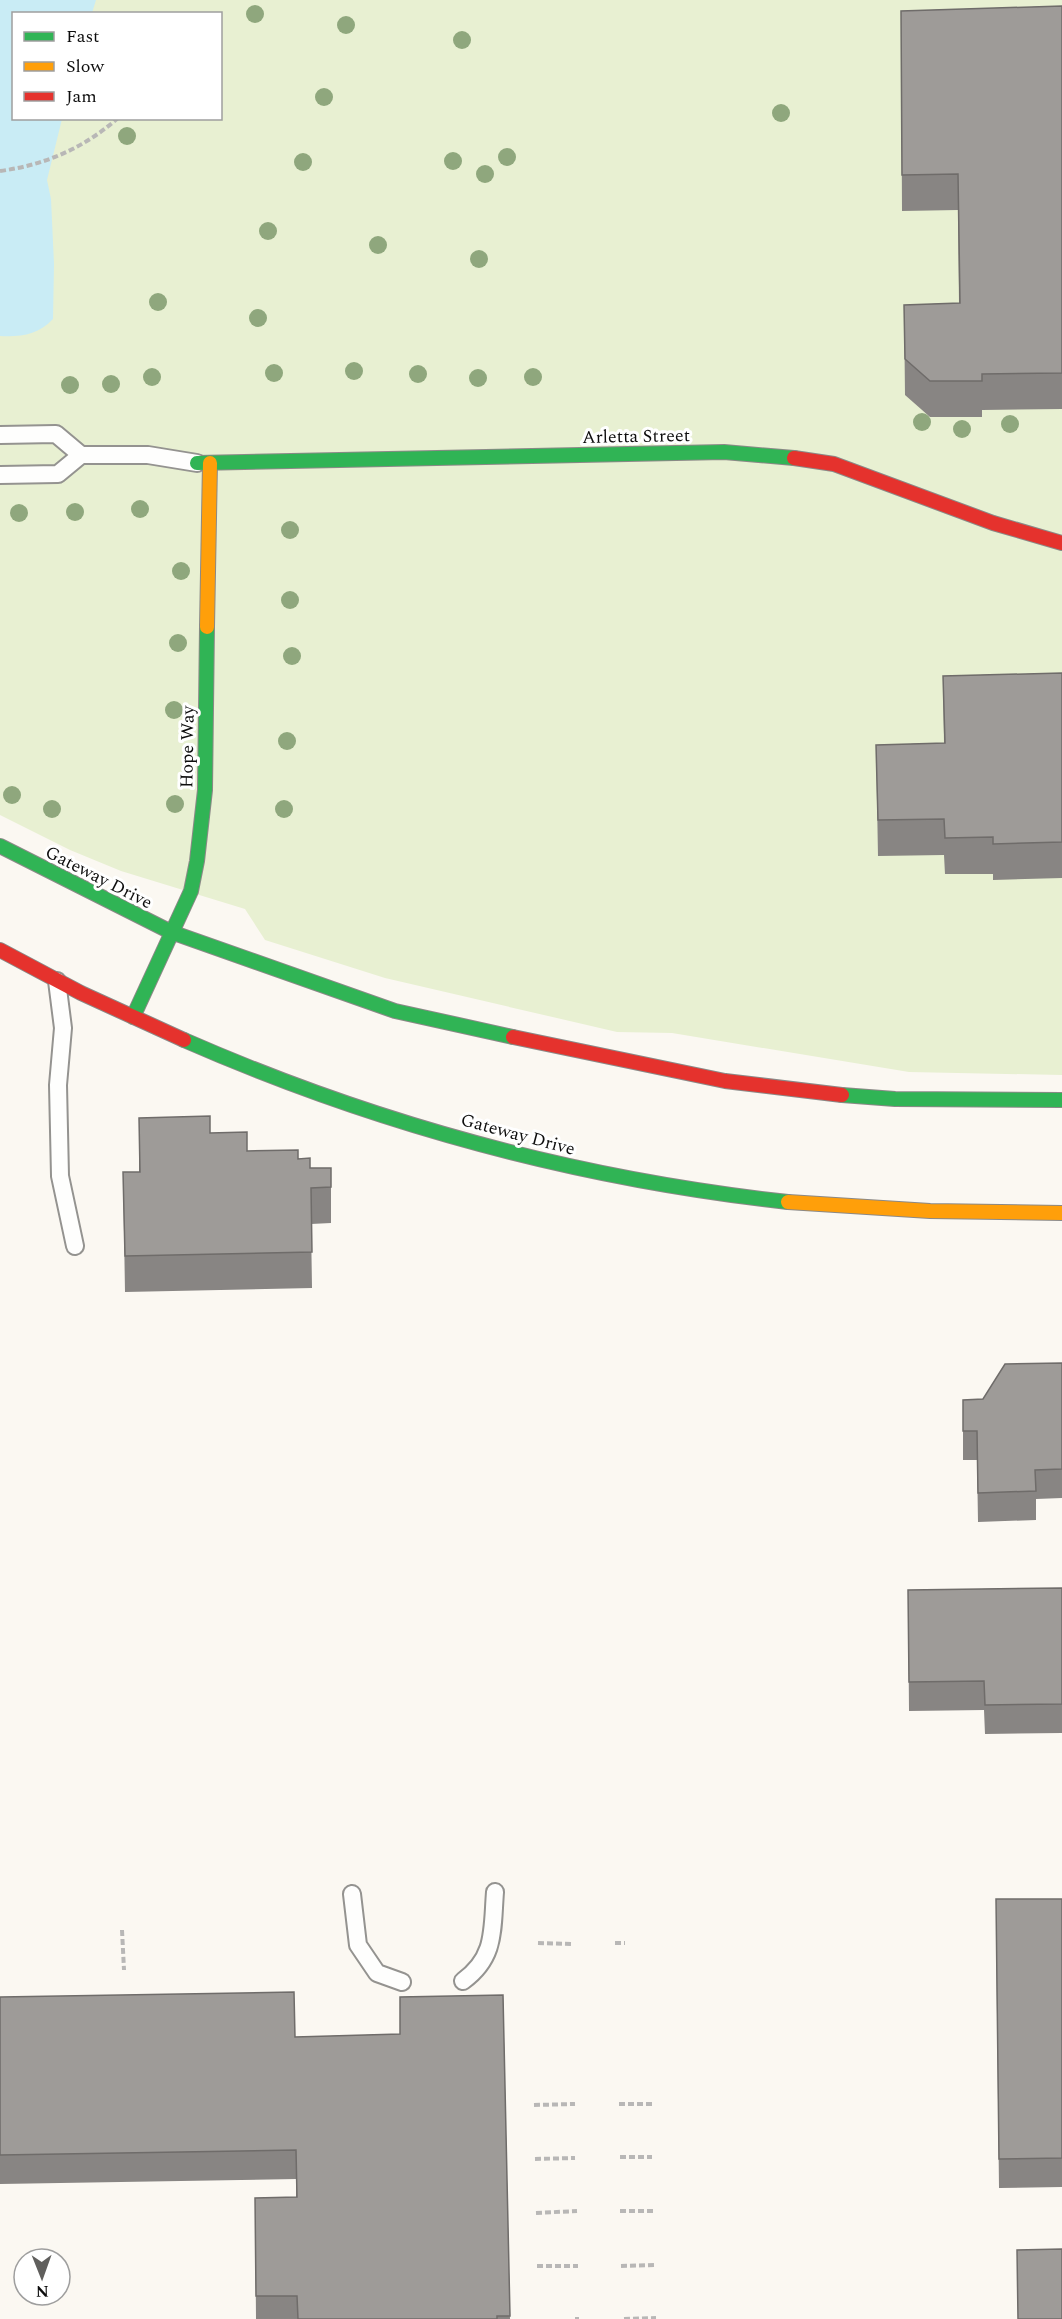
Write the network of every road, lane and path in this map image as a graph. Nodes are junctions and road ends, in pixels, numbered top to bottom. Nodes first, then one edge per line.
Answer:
1 (116, 120) edge
2 (0, 171) edge
3 (0, 435) edge
4 (81, 455) junction
5 (203, 463) junction
6 (0, 475) edge
7 (1062, 543) edge
8 (0, 846) edge
9 (171, 932) junction
10 (0, 950) edge
11 (57, 981) junction
12 (133, 1017) junction
13 (1062, 1100) edge
14 (1062, 1213) edge
15 (75, 1246) dead end
16 (495, 1892) dead end
17 (351, 1894) dead end
18 (122, 1930) dead end
19 (538, 1943) dead end
20 (615, 1943) dead end
21 (626, 1943) dead end
22 (572, 1944) dead end
23 (124, 1970) dead end
24 (463, 1981) dead end
25 (402, 1982) dead end
26 (575, 2104) dead end
27 (619, 2104) dead end
28 (653, 2104) dead end
29 (534, 2105) dead end
30 (620, 2157) dead end
31 (652, 2157) dead end
32 (575, 2158) dead end
33 (536, 2159) dead end
34 (577, 2211) dead end
35 (620, 2211) dead end
36 (655, 2211) dead end
37 (536, 2213) dead end
38 (656, 2265) dead end
39 (537, 2266) dead end
40 (578, 2266) dead end
41 (621, 2266) dead end
42 (656, 2318) edge
43 (624, 2319) edge

1 - 2 path
3 - 4 lane
4 - 5 lane
4 - 6 lane
5 - 7 street, Arletta Street
5 - 9 street, Hope Way
8 - 9 street, Gateway Drive
9 - 12 street, Hope Way
9 - 13 street, Gateway Drive
10 - 11 street, Gateway Drive
11 - 12 street, Gateway Drive
11 - 15 lane
12 - 14 street, Gateway Drive
16 - 24 lane
17 - 25 lane
18 - 23 path
19 - 22 path
20 - 21 path
26 - 29 path
27 - 28 path
30 - 31 path
32 - 33 path
34 - 37 path
35 - 36 path
38 - 41 path
39 - 40 path
42 - 43 path

